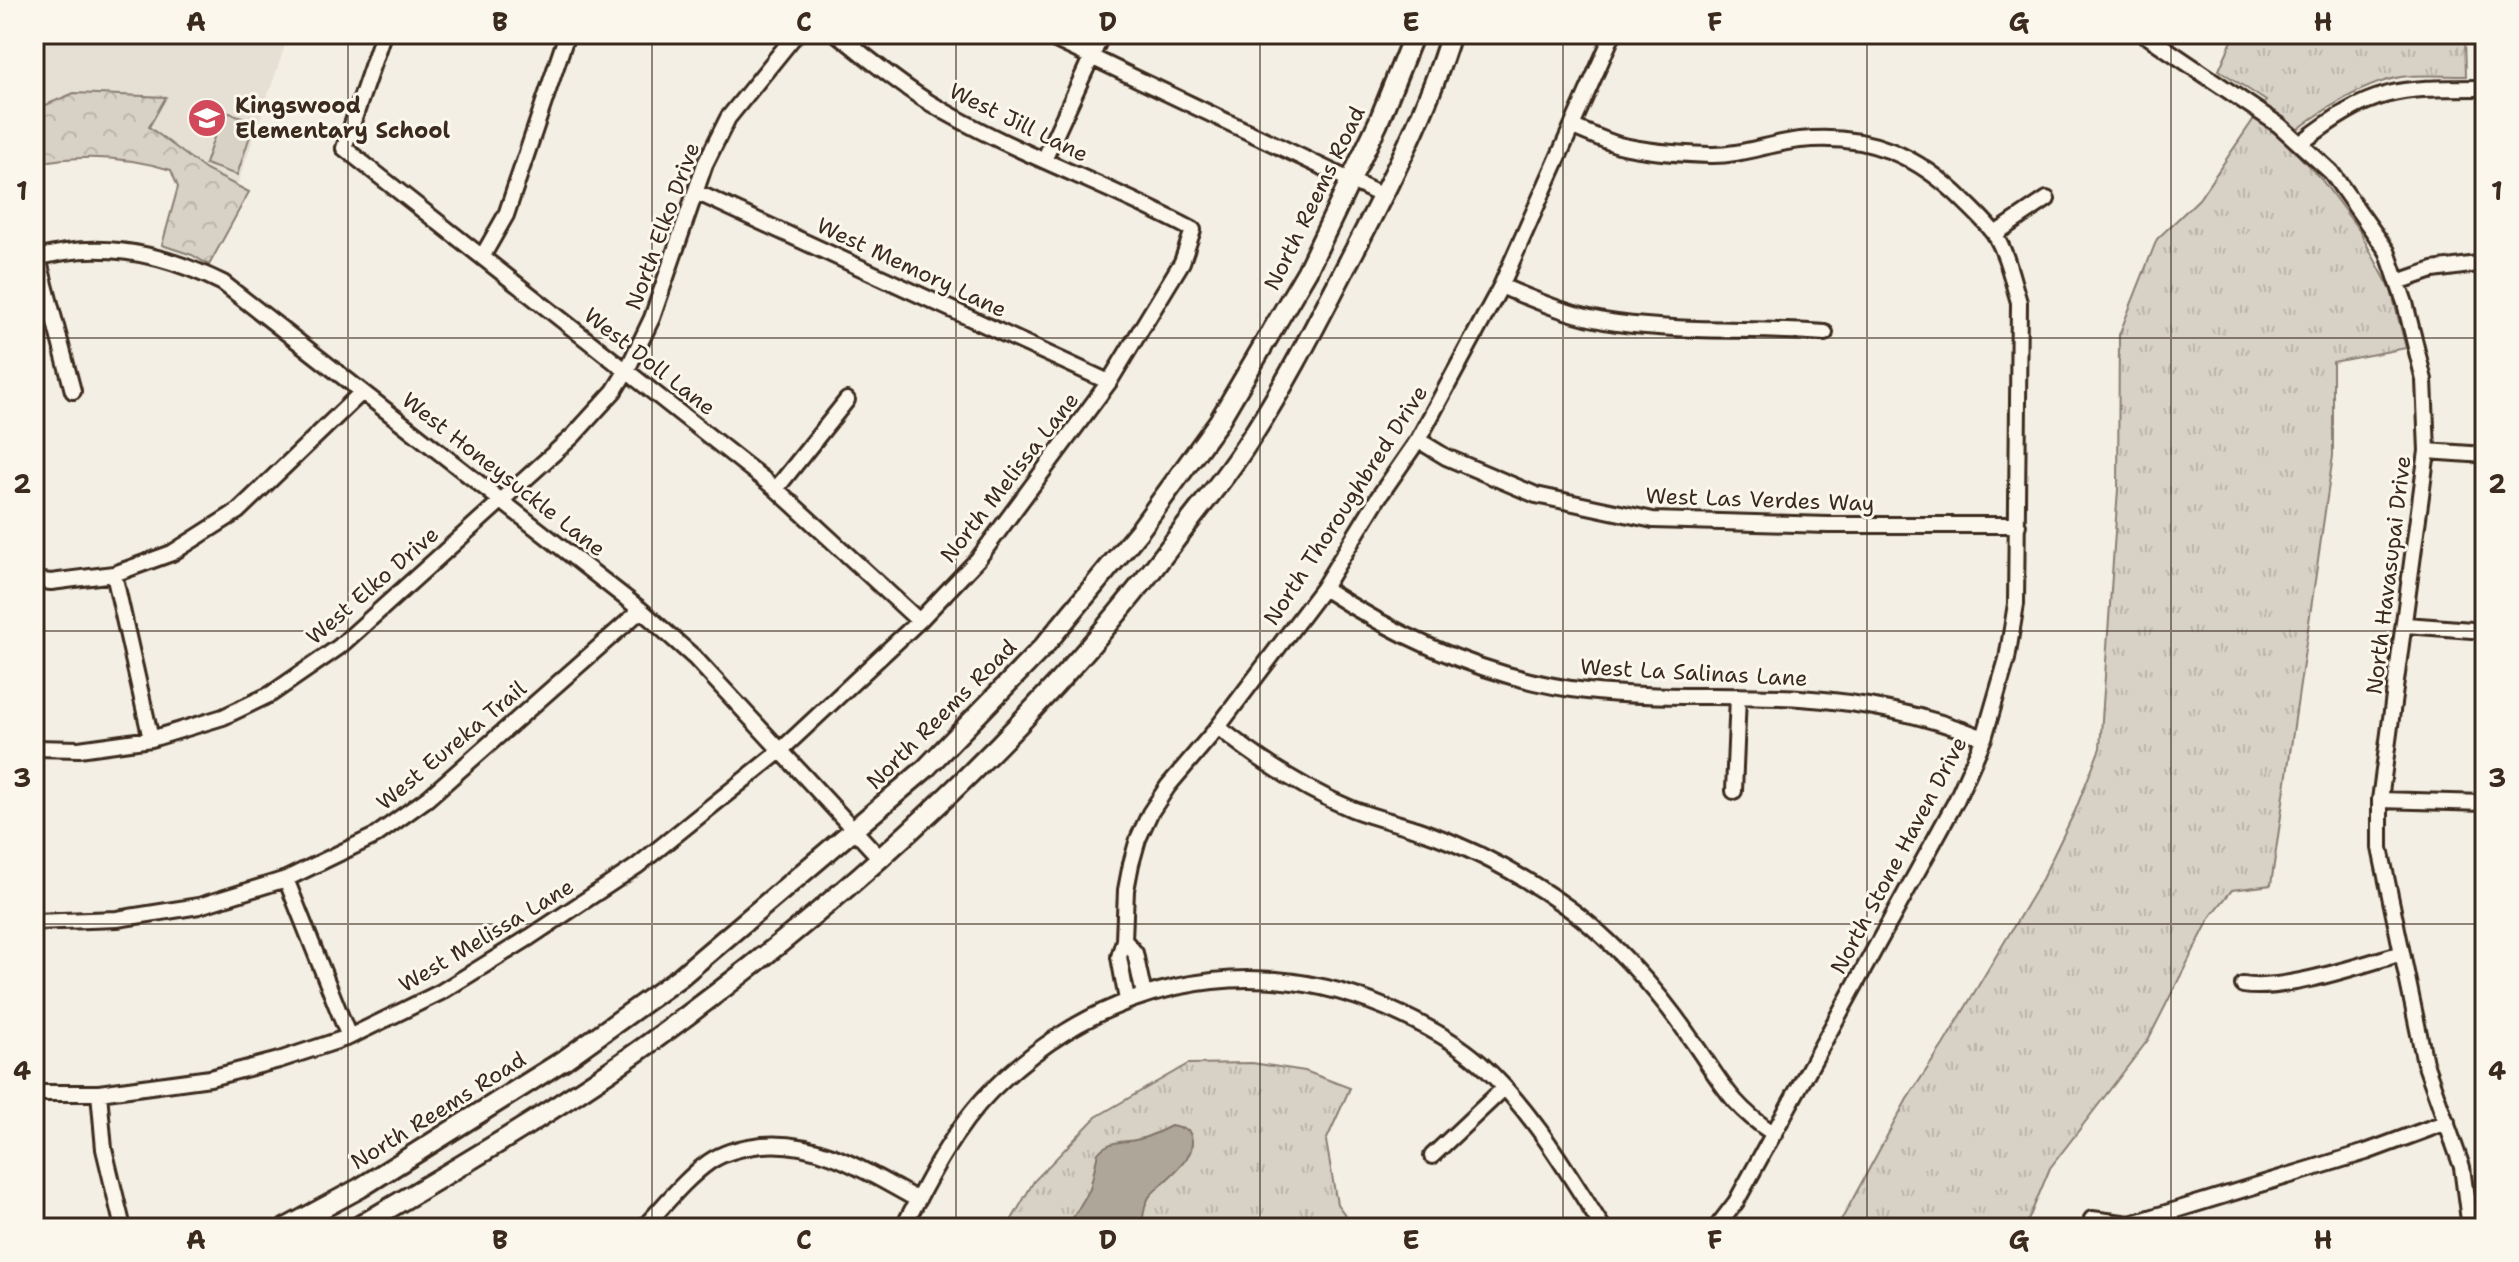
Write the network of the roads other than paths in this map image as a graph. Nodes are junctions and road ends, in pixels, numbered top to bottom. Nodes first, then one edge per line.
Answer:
1 (383, 34) edge
2 (567, 34) edge
3 (796, 34) edge
4 (837, 34) edge
5 (1043, 34) edge
6 (1102, 34) edge
7 (1414, 34) edge
8 (1451, 34) edge
9 (1613, 34) edge
10 (2144, 34) edge
11 (1091, 58) junction
12 (2485, 88) edge
13 (1573, 127) junction
14 (2301, 143) junction
15 (1044, 160) junction
16 (1352, 181) junction
17 (696, 192) junction
18 (1383, 196) junction
19 (2047, 199) dead end
20 (1193, 230) joint
21 (1995, 234) junction
22 (482, 257) junction
23 (36, 259) edge
24 (2485, 263) edge
25 (2398, 282) junction
26 (1501, 286) junction
27 (1825, 333) dead end
28 (627, 370) junction
29 (1109, 382) junction
30 (73, 391) dead end
31 (362, 392) junction
32 (847, 400) dead end
33 (1418, 440) junction
34 (2427, 451) junction
35 (2485, 455) edge
36 (776, 489) junction
37 (502, 500) junction
38 (2018, 525) junction
39 (114, 574) junction
40 (34, 580) edge
41 (1323, 588) junction
42 (641, 610) junction
43 (919, 621) junction
44 (2406, 625) junction
45 (2485, 631) edge
46 (1738, 696) junction
47 (1218, 727) junction
48 (1984, 738) junction
49 (151, 739) junction
50 (34, 748) edge
51 (780, 751) junction
52 (1734, 791) dead end
53 (2380, 800) junction
54 (2485, 803) edge
55 (854, 831) junction
56 (879, 857) junction
57 (286, 879) junction
58 (34, 922) edge
59 (1124, 940) junction
60 (2402, 953) junction
61 (2243, 985) dead end
62 (1144, 995) junction
63 (1127, 1000) junction
64 (349, 1037) junction
65 (1504, 1088) junction
66 (34, 1093) edge
67 (99, 1093) junction
68 (2447, 1122) junction
69 (1774, 1134) junction
70 (1432, 1156) dead end
71 (918, 1200) junction
72 (2092, 1219) dead end
73 (123, 1228) edge
74 (286, 1228) edge
75 (356, 1228) edge
76 (643, 1228) edge
77 (903, 1228) edge
78 (1603, 1228) edge
79 (1716, 1228) edge
80 (2469, 1228) edge

1 - 22 street, West Doll Lane
2 - 22 street
3 - 17 street, North Elko Drive
4 - 15 street, West Jill Lane
5 - 11 street
6 - 11 street
7 - 16 main road, North Reems Road
8 - 18 main road
9 - 13 street, North Thoroughbred Drive
10 - 14 street, North Havasupai Drive
11 - 15 street
11 - 16 street
12 - 14 street
13 - 21 street, North Stone Haven Drive
13 - 26 street, North Thoroughbred Drive
14 - 25 street, North Havasupai Drive
15 - 20 street, West Jill Lane
16 - 18 street
16 - 55 main road, North Reems Road
17 - 28 street, North Elko Drive
17 - 29 street, West Memory Lane
18 - 56 main road
19 - 21 street
20 - 29 street, North Melissa Lane
21 - 38 street, North Stone Haven Drive
22 - 28 street, West Doll Lane
23 - 30 street
23 - 31 street, West Honeysuckle Lane
24 - 25 street
25 - 34 street, North Havasupai Drive
26 - 27 street
26 - 33 street, North Thoroughbred Drive
28 - 36 street, West Doll Lane
28 - 37 street, North Elko Drive
29 - 43 street, North Melissa Lane
31 - 37 street, West Honeysuckle Lane
31 - 39 street
32 - 36 street
33 - 38 street, West Las Verdes Way
33 - 41 street, North Thoroughbred Drive
34 - 35 street
34 - 44 street, North Havasupai Drive
36 - 43 street, West Doll Lane
37 - 42 street, West Honeysuckle Lane
37 - 49 street, West Elko Drive
38 - 48 street, North Stone Haven Drive
39 - 40 street
39 - 49 street
41 - 46 street, West La Salinas Lane
41 - 47 street, North Thoroughbred Drive
42 - 51 street, West Honeysuckle Lane
42 - 57 street, West Eureka Trail
43 - 51 street, North Melissa Lane
44 - 45 street
44 - 53 street, North Havasupai Drive
46 - 48 street, West La Salinas Lane
46 - 52 street
47 - 59 street, North Thoroughbred Drive
47 - 69 street
48 - 69 street, North Stone Haven Drive
49 - 50 street, West Elko Drive
51 - 55 street, West Honeysuckle Lane
51 - 64 street, West Melissa Lane
53 - 54 street
53 - 60 street, North Havasupai Drive
55 - 56 street, West Honeysuckle Lane
55 - 74 main road, North Reems Road
56 - 75 main road
57 - 58 street, West Eureka Trail
57 - 64 street
59 - 62 street, North Thoroughbred Drive
59 - 63 street, North Thoroughbred Drive
60 - 61 street
60 - 68 street, North Havasupai Drive
62 - 63 street
62 - 65 street
63 - 71 street
64 - 67 street, West Melissa Lane
65 - 70 street
65 - 78 street
66 - 67 street, West Melissa Lane
67 - 73 street
68 - 72 street
68 - 80 street, North Havasupai Drive
69 - 79 street, North Stone Haven Drive
71 - 76 street
71 - 77 street

